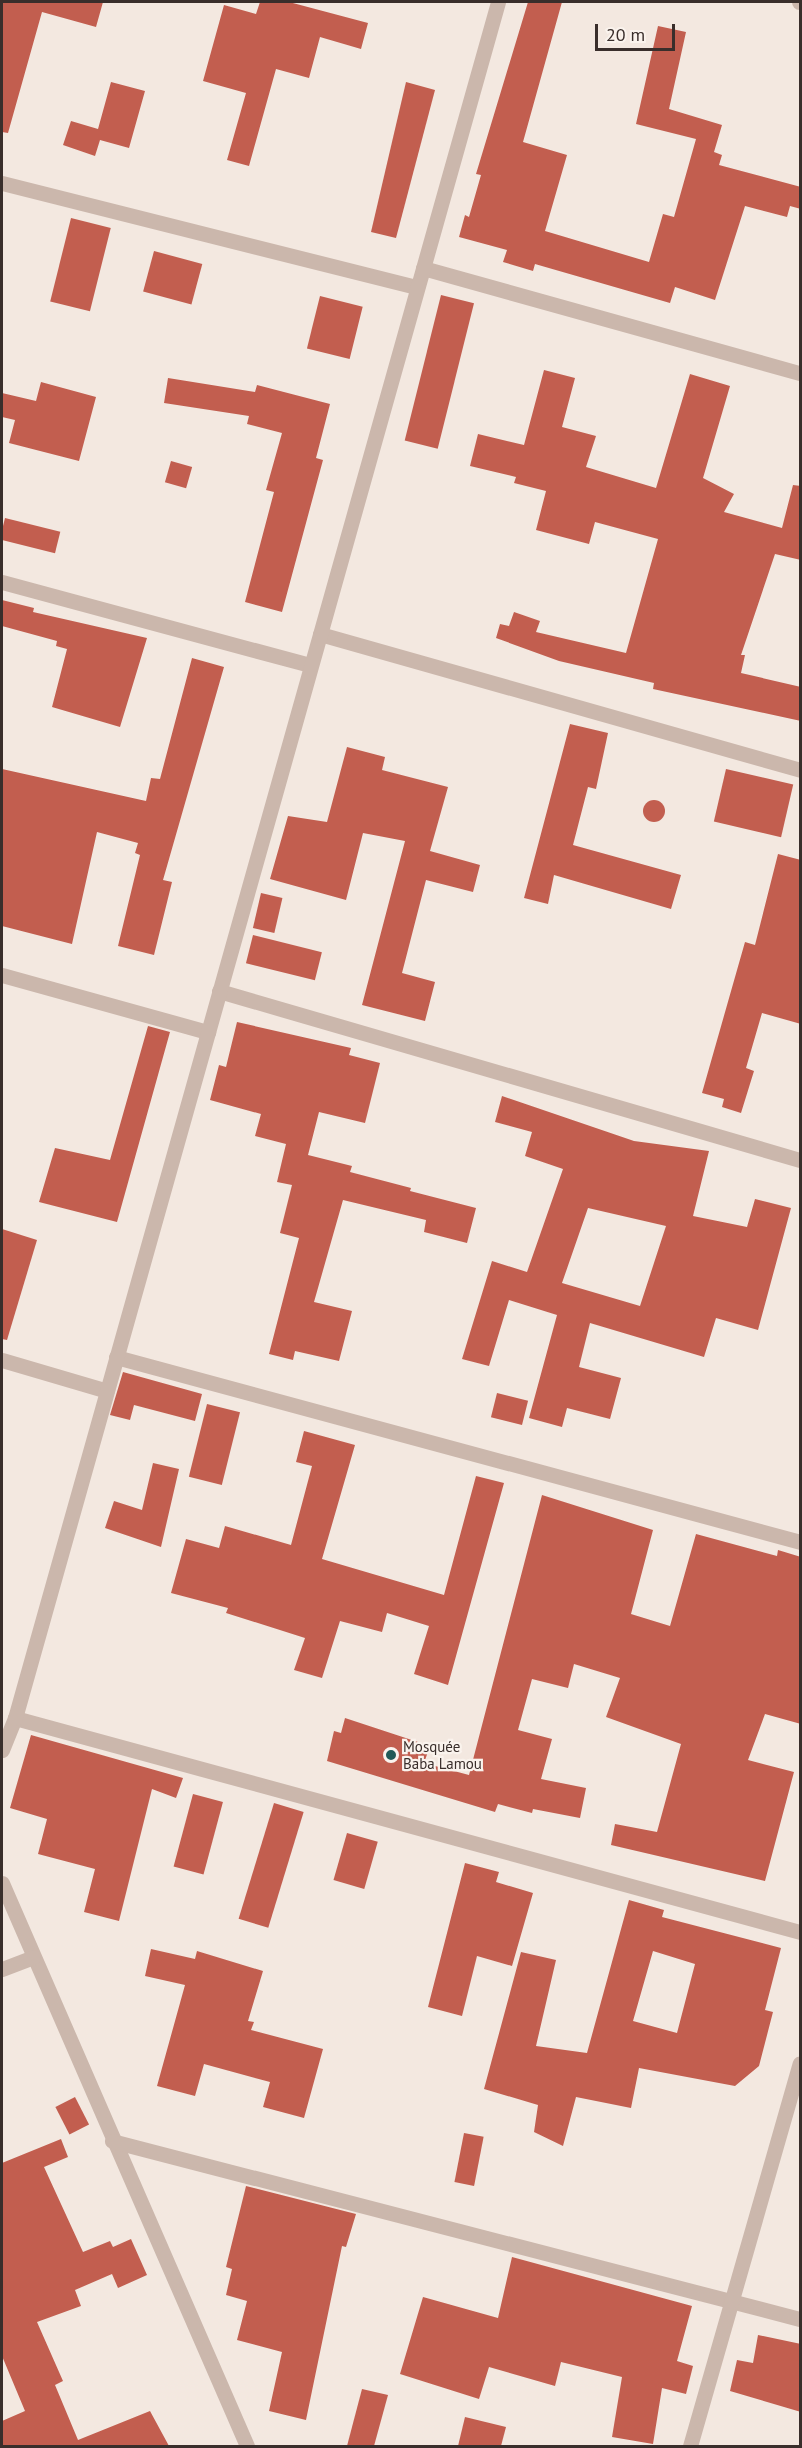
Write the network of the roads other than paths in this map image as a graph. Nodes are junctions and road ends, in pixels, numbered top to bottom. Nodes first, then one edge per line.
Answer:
1 (498, 2) edge
2 (2, 183) edge
3 (423, 268) junction
4 (417, 287) junction
5 (801, 373) edge
6 (2, 582) edge
7 (320, 634) junction
8 (310, 665) junction
9 (801, 770) edge
10 (2, 975) edge
11 (219, 991) junction
12 (208, 1032) junction
13 (801, 1160) edge
14 (116, 1357) junction
15 (2, 1360) edge
16 (107, 1391) junction
17 (801, 1542) edge
18 (15, 1718) junction
19 (2, 1750) edge
20 (2, 1883) edge
21 (801, 1932) edge
22 (33, 1957) junction
23 (2, 1969) edge
24 (801, 2063) edge
25 (112, 2141) junction
26 (732, 2300) junction
27 (801, 2319) edge
28 (247, 2446) edge
29 (690, 2446) edge

1 - 3 street
2 - 4 street
3 - 4 street
3 - 5 street
4 - 7 street
6 - 8 street
7 - 8 street
7 - 9 street
8 - 11 street
10 - 12 street
11 - 12 street
11 - 13 street
12 - 14 street
14 - 16 street
14 - 17 street
15 - 16 street
16 - 18 street
18 - 19 street
18 - 21 street
20 - 22 street
22 - 23 street
22 - 25 street
24 - 26 street
25 - 26 street
25 - 28 street
26 - 27 street
26 - 29 street

